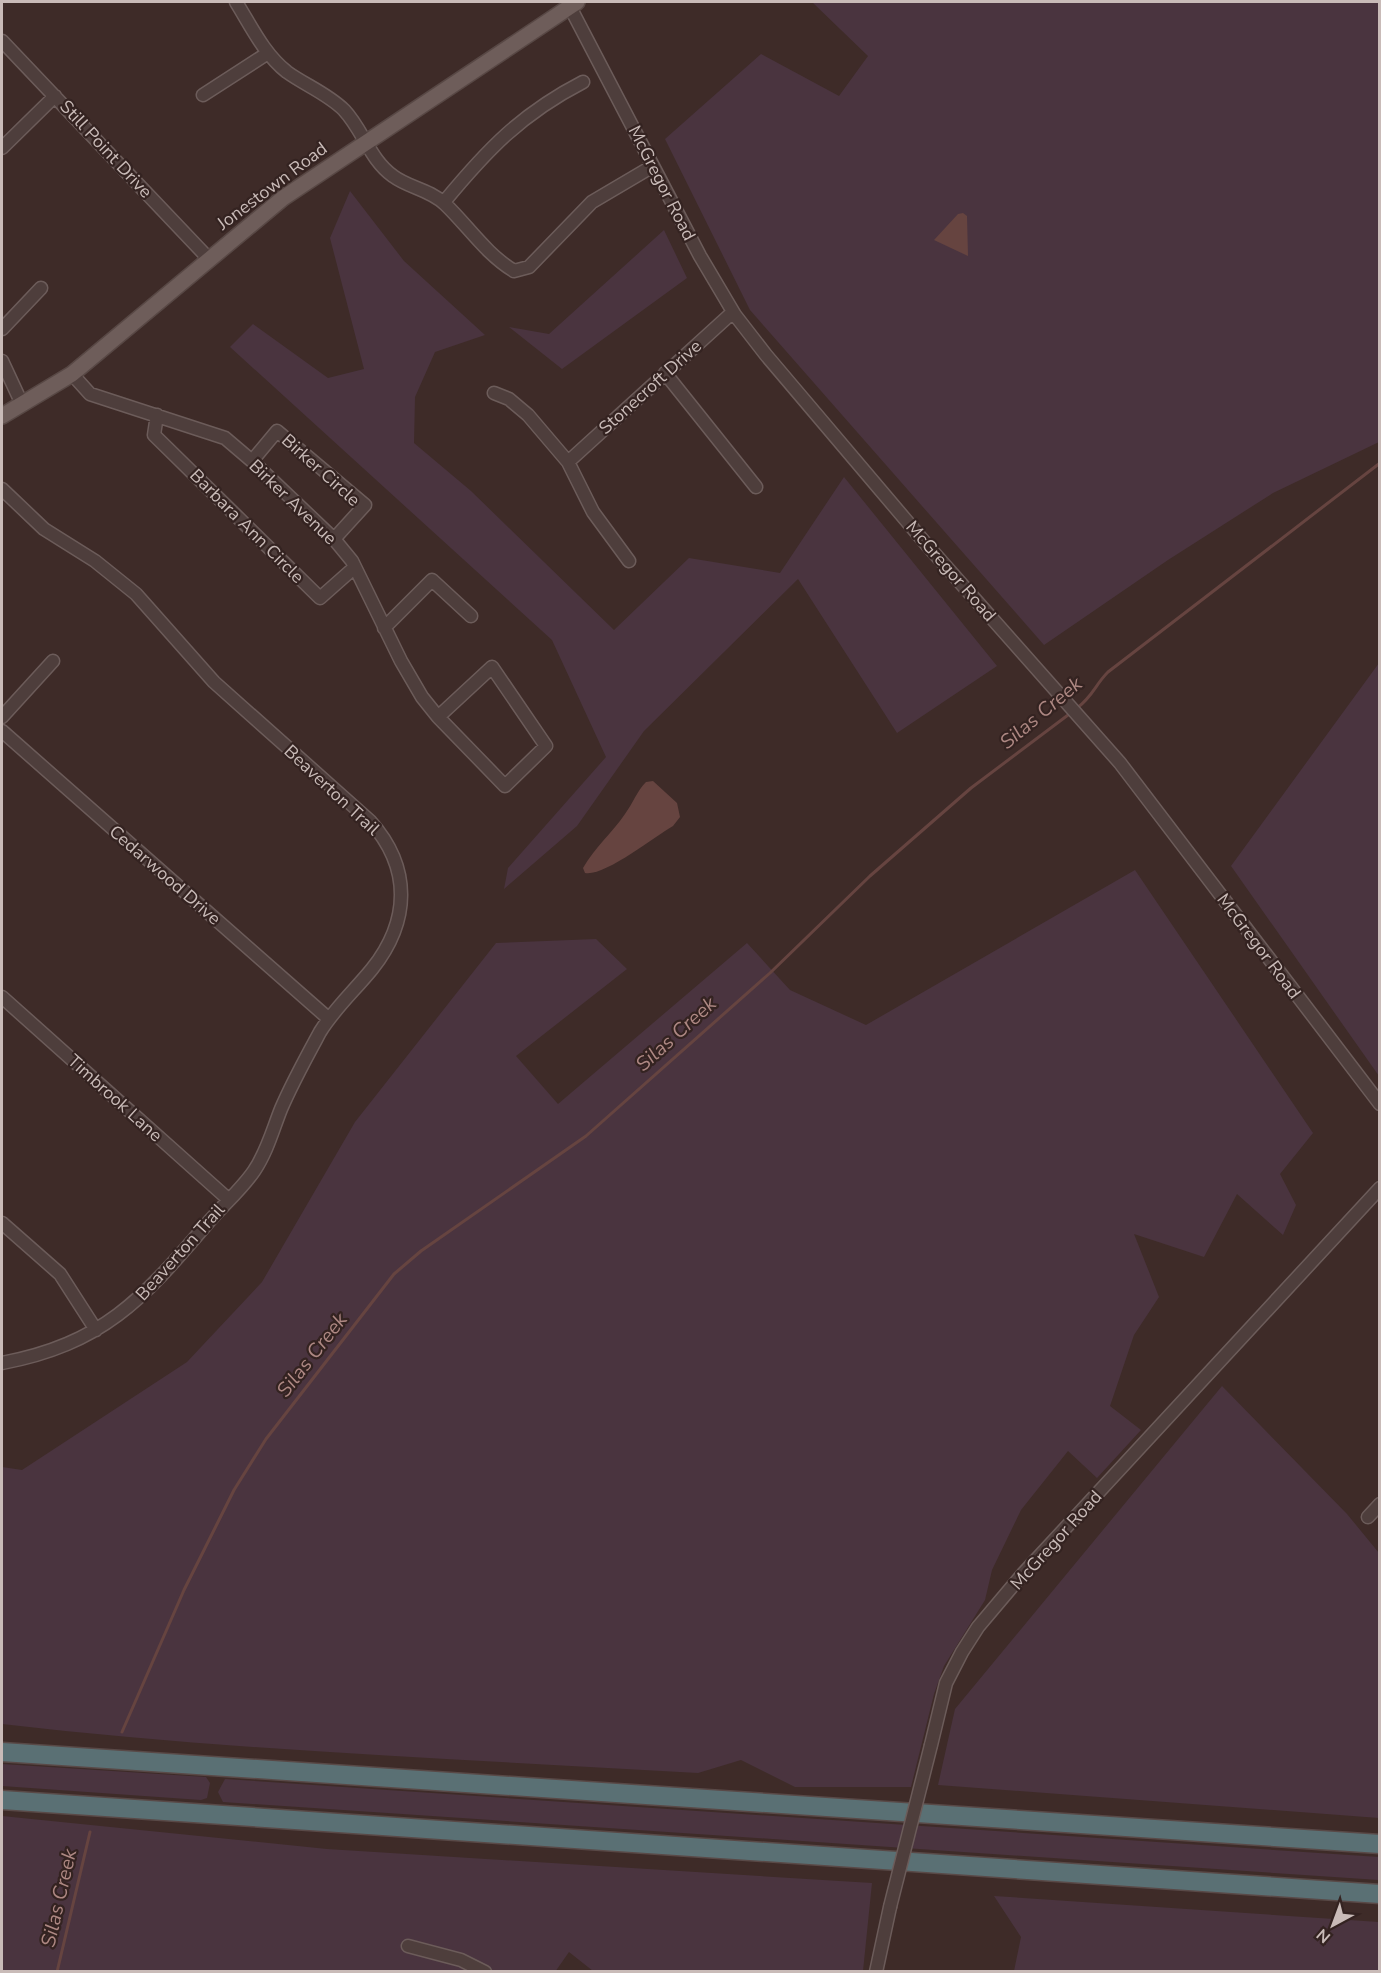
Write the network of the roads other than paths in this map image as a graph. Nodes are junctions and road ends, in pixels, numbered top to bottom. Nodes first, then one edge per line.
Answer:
1 (236, 2) edge
2 (573, 4) edge
3 (2, 41) edge
4 (268, 53) junction
5 (583, 82) dead end
6 (203, 95) dead end
7 (54, 96) junction
8 (367, 142) junction
9 (2, 148) edge
10 (653, 166) junction
11 (444, 202) junction
12 (209, 259) junction
13 (41, 288) dead end
14 (733, 312) junction
15 (2, 329) edge
16 (2, 361) edge
17 (665, 373) junction
18 (72, 374) junction
19 (494, 393) dead end
20 (22, 404) junction
21 (157, 415) junction
22 (2, 416) edge
23 (252, 461) junction
24 (568, 462) junction
25 (756, 487) dead end
26 (2, 489) edge
27 (334, 539) junction
28 (629, 561) dead end
29 (355, 567) junction
30 (471, 616) dead end
31 (384, 628) junction
32 (53, 661) dead end
33 (2, 717) edge
34 (438, 717) junction
35 (2, 731) edge
36 (2, 997) edge
37 (329, 1019) junction
38 (1380, 1104) edge
39 (1380, 1188) edge
40 (228, 1199) junction
41 (2, 1222) edge
42 (96, 1330) junction
43 (2, 1363) edge
44 (1380, 1504) edge
45 (1368, 1517) dead end
46 (2, 1752) edge
47 (2, 1800) edge
48 (1380, 1844) edge
49 (1380, 1894) edge
50 (408, 1946) dead end
51 (485, 1971) edge
52 (876, 1971) edge

1 - 4 street
2 - 8 main road, Jonestown Road
2 - 10 street, McGregor Road
3 - 7 street, Still Point Drive
4 - 6 street
4 - 8 street
5 - 11 street
7 - 9 street
7 - 12 street, Still Point Drive
8 - 11 street
8 - 12 main road, Jonestown Road
10 - 11 street
10 - 14 street, McGregor Road
12 - 18 main road, Jonestown Road
13 - 15 street
14 - 17 street, Stonecroft Drive
14 - 38 street, McGregor Road
16 - 20 street
17 - 24 street, Stonecroft Drive
17 - 25 street
18 - 20 main road, Jonestown Road
18 - 21 street, Birker Avenue
19 - 24 street
20 - 22 main road, Jonestown Road
21 - 23 street, Birker Avenue
21 - 29 street, Barbara Ann Circle
23 - 27 street, Birker Avenue
23 - 27 street, Birker Circle
24 - 28 street
26 - 37 street, Beaverton Trail
27 - 29 street, Birker Avenue
29 - 31 street, Birker Avenue
30 - 31 street
31 - 34 street, Birker Avenue
32 - 33 street
34 - 34 street, Birker Avenue
35 - 37 street, Cedarwood Drive
36 - 40 street, Timbrook Lane
37 - 40 street, Beaverton Trail
39 - 52 street, McGregor Road, bridge
40 - 42 street, Beaverton Trail
41 - 42 street
42 - 43 street, Beaverton Trail
44 - 45 street
46 - 48 highway
47 - 49 highway
50 - 51 street

